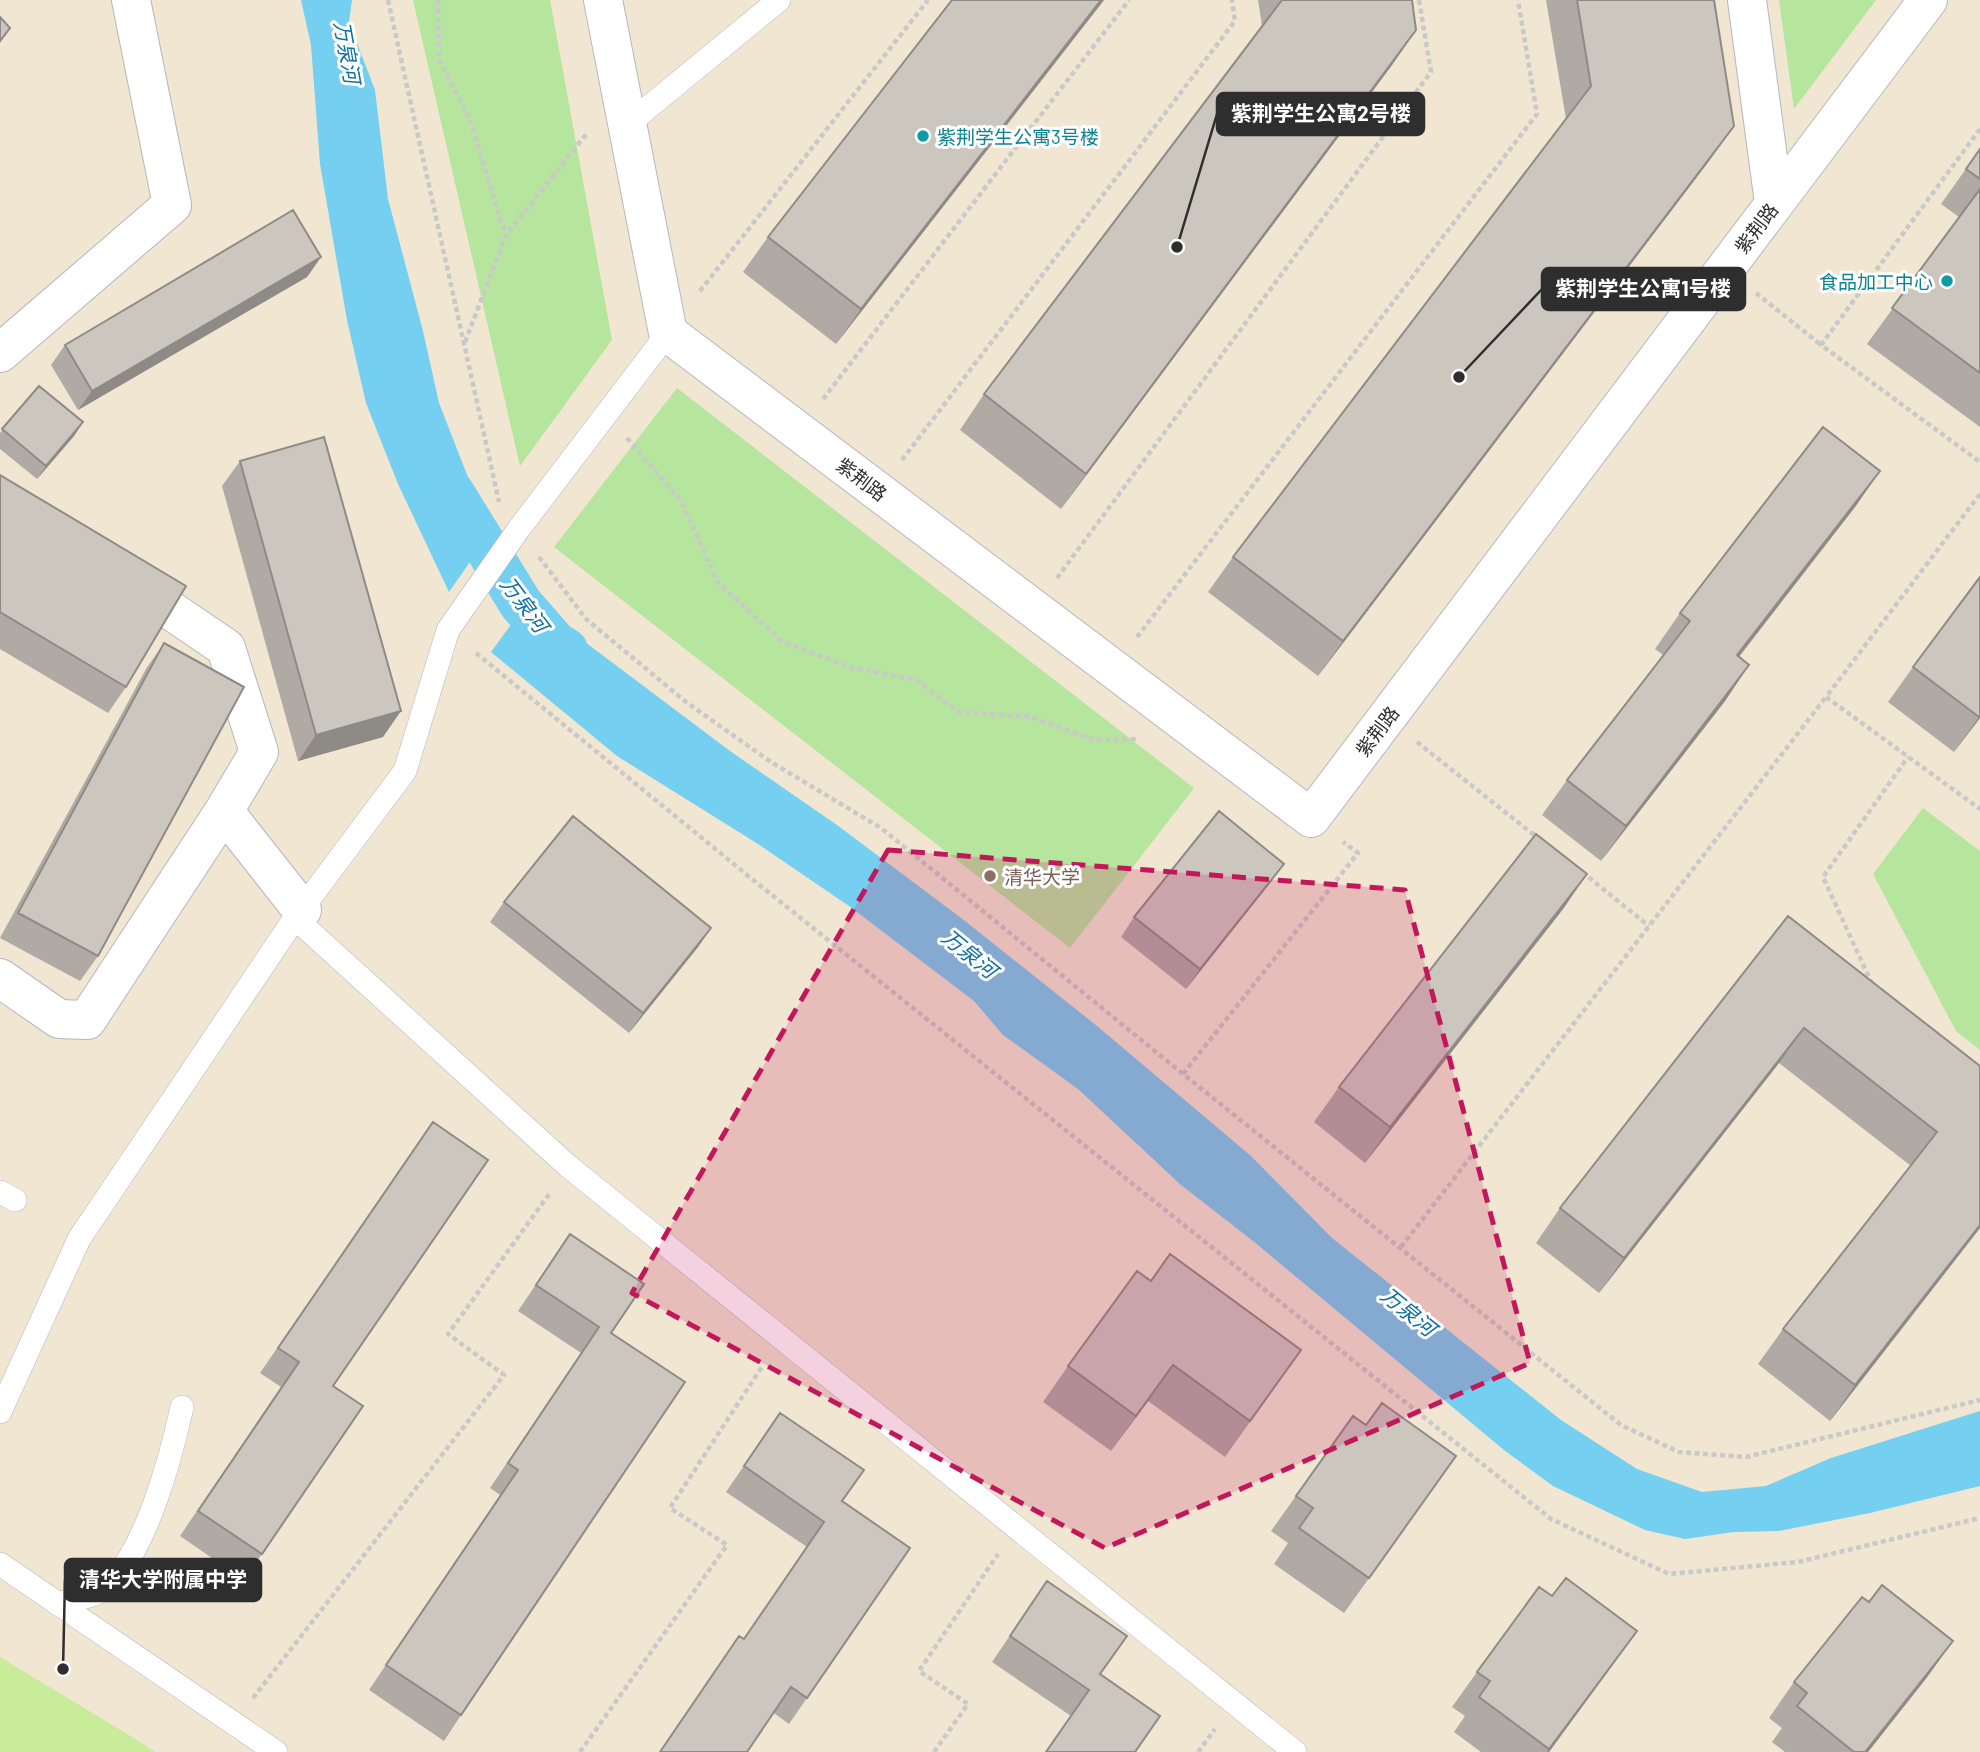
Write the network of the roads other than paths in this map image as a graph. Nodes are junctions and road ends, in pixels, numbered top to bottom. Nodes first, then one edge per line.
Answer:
1 (131, 0) edge
2 (603, 0) edge
3 (779, 0) edge
4 (1747, 0) edge
5 (1928, 0) edge
6 (624, 107) junction
7 (1774, 203) junction
8 (668, 333) junction
9 (0, 353) edge
10 (102, 564) edge
11 (224, 811) junction
12 (298, 914) junction
13 (0, 978) edge
14 (182, 1407) dead end
15 (0, 1412) edge
16 (0, 1564) edge
17 (58, 1604) junction
18 (276, 1752) edge
19 (1295, 1752) edge

1 - 9 street
2 - 6 street
3 - 6 lane
4 - 7 street
5 - 7 street, 紫荆路
6 - 8 street
7 - 8 street, 紫荆路
8 - 12 lane
10 - 11 street
11 - 12 street
11 - 13 street
12 - 15 lane
12 - 19 lane
14 - 17 lane
16 - 17 lane
17 - 18 lane

